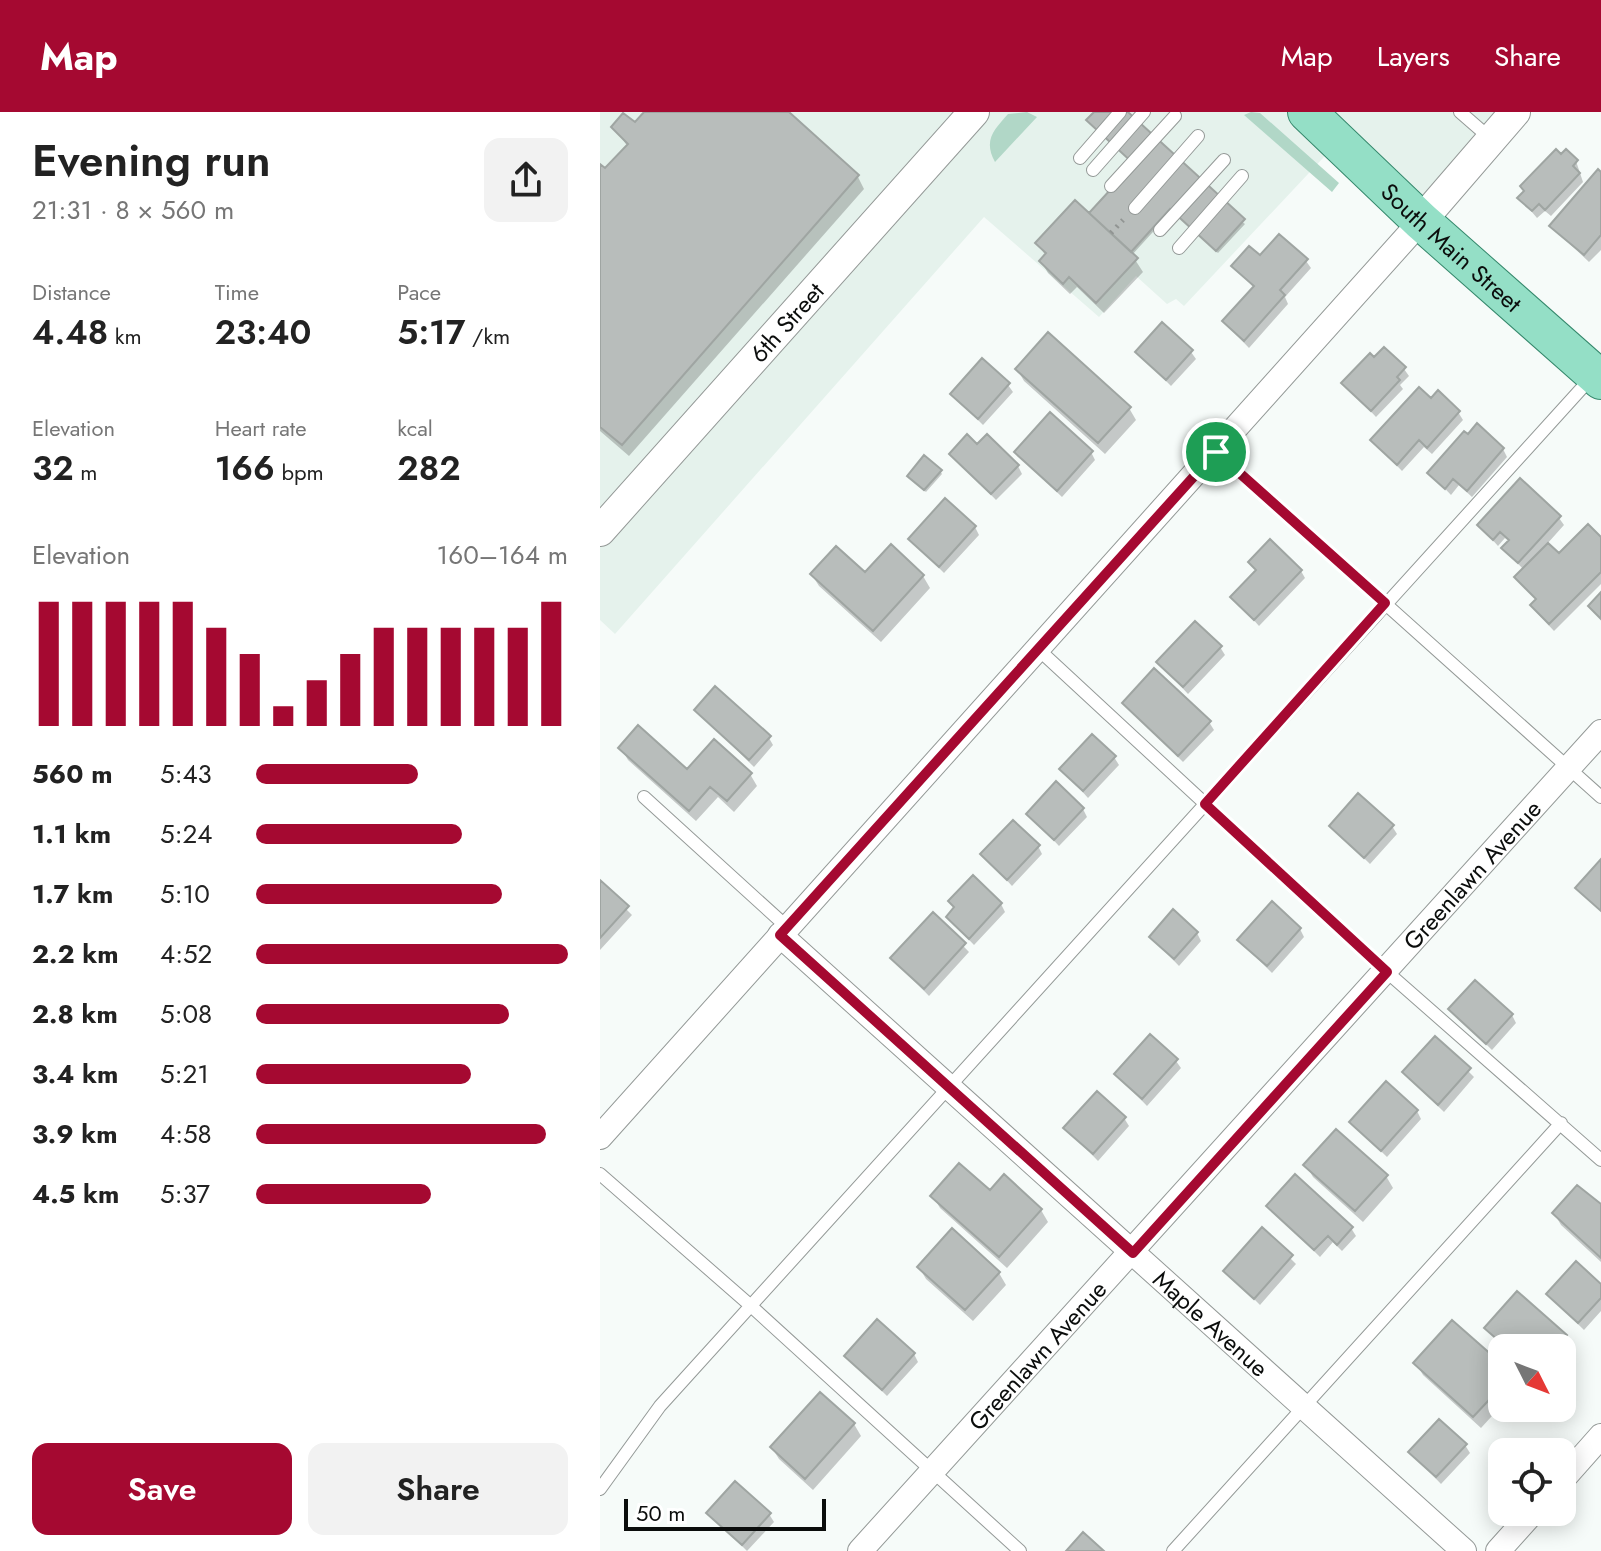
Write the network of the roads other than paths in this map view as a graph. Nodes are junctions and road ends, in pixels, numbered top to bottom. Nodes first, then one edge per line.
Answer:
1 (974, 112) edge
2 (1120, 112) edge
3 (1144, 112) edge
4 (1460, 112) edge
5 (1515, 112) edge
6 (1175, 116) dead end
7 (1323, 122) edge
8 (1198, 136) dead end
9 (1491, 139) junction
10 (1080, 158) dead end
11 (1224, 160) dead end
12 (1093, 170) dead end
13 (1242, 176) dead end
14 (1111, 186) dead end
15 (1135, 208) dead end
16 (1421, 221) junction
17 (1160, 230) dead end
18 (1179, 248) dead end
19 (1598, 377) edge
20 (1216, 452) junction
21 (600, 531) edge
22 (1385, 603) junction
23 (1038, 649) junction
24 (1601, 732) edge
25 (1569, 768) junction
26 (644, 797) dead end
27 (1601, 797) edge
28 (1205, 804) junction
29 (783, 931) junction
30 (1387, 972) junction
31 (949, 1089) junction
32 (1561, 1123) junction
33 (600, 1137) edge
34 (1601, 1160) edge
35 (600, 1174) edge
36 (1133, 1253) junction
37 (751, 1306) junction
38 (1301, 1408) junction
39 (1601, 1436) edge
40 (1576, 1464) edge
41 (932, 1471) junction
42 (600, 1489) edge
43 (1520, 1526) edge
44 (860, 1551) edge
45 (1020, 1551) edge
46 (1173, 1551) edge
47 (1464, 1551) edge
48 (1498, 1551) edge

1 - 21 street, 6th Street
2 - 10 lane
3 - 12 lane
4 - 9 lane
5 - 9 street
6 - 14 lane
7 - 16 main road, South Main Street
8 - 15 lane
9 - 16 street
11 - 17 lane
13 - 18 lane
16 - 19 main road, South Main Street
16 - 20 street
19 - 22 lane
20 - 22 lane
20 - 23 street
22 - 25 lane
22 - 28 lane
23 - 28 lane
23 - 29 street
24 - 25 street, Greenlawn Avenue
25 - 27 lane
25 - 30 street, Greenlawn Avenue
26 - 29 lane
28 - 30 lane
28 - 31 lane
29 - 31 street, Maple Avenue
29 - 33 street
30 - 32 lane
30 - 36 street, Greenlawn Avenue
31 - 36 street, Maple Avenue
31 - 37 lane
32 - 34 lane
32 - 38 lane
35 - 37 lane
36 - 38 street, Maple Avenue
36 - 41 street, Greenlawn Avenue
37 - 41 lane
37 - 42 lane
38 - 46 lane
38 - 47 street, Maple Avenue
39 - 40 street
41 - 44 street, Greenlawn Avenue
41 - 45 lane
43 - 48 street

